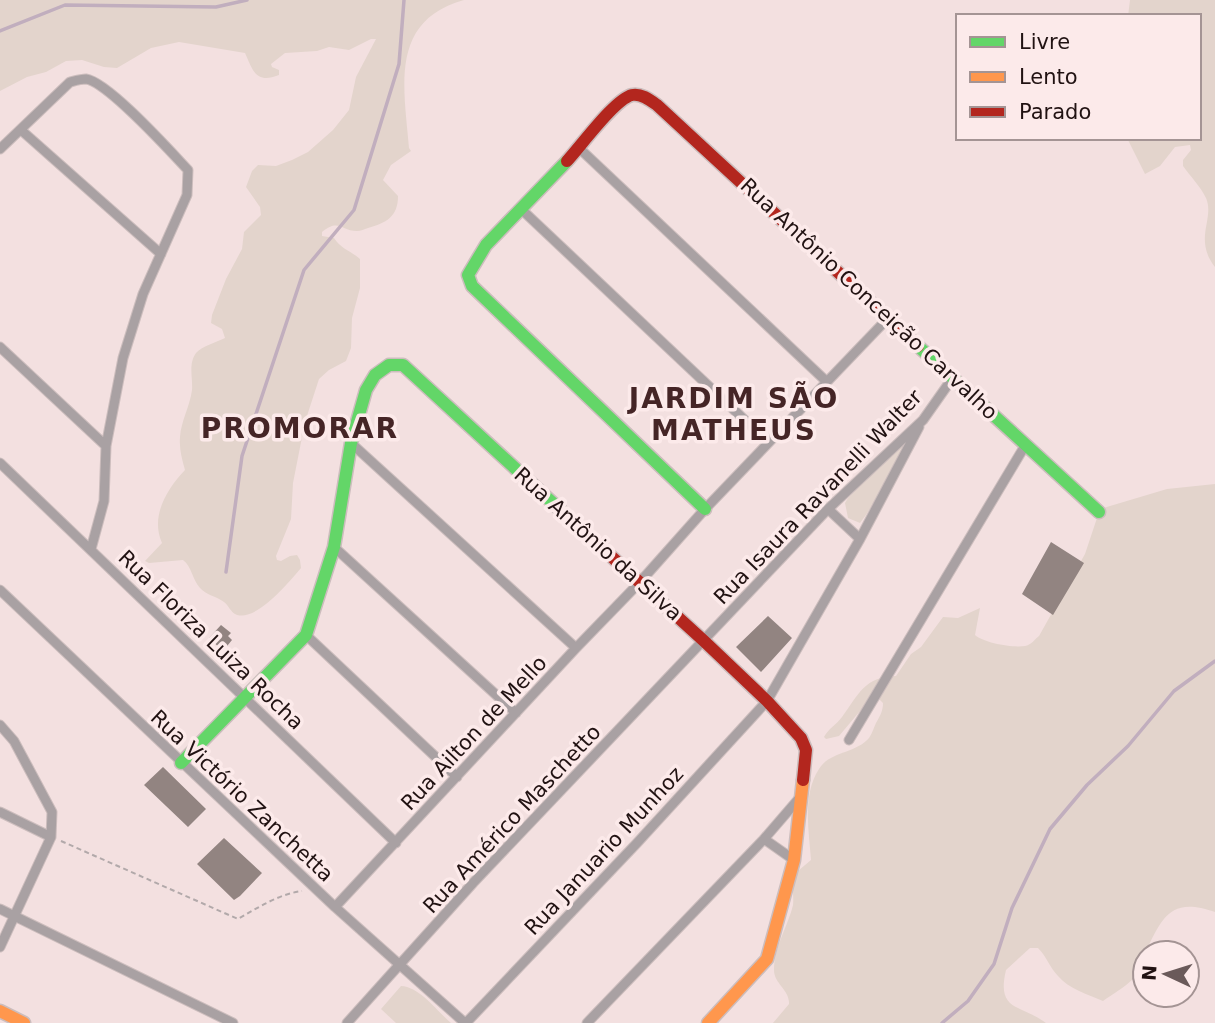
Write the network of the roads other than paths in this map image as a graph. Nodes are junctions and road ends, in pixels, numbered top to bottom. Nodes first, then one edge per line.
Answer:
1 (21, 130) junction
2 (579, 148) junction
3 (0, 149) edge
4 (520, 208) junction
5 (161, 254) junction
6 (890, 316) junction
7 (0, 347) edge
8 (954, 376) junction
9 (827, 382) junction
10 (923, 420) junction
11 (768, 442) junction
12 (351, 443) junction
13 (1026, 444) junction
14 (106, 446) junction
15 (0, 463) edge
16 (705, 509) junction
17 (828, 509) junction
18 (1099, 512) dead end
19 (860, 539) junction
20 (334, 547) junction
21 (91, 549) junction
22 (640, 582) junction
23 (0, 590) edge
24 (306, 635) junction
25 (704, 641) junction
26 (576, 648) junction
27 (245, 697) junction
28 (767, 701) junction
29 (516, 713) junction
30 (0, 725) edge
31 (849, 740) dead end
32 (181, 763) junction
33 (457, 777) junction
34 (803, 794) junction
35 (0, 812) edge
36 (51, 837) junction
37 (764, 839) junction
38 (396, 843) junction
39 (794, 860) junction
40 (335, 908) junction
41 (0, 909) edge
42 (15, 916) junction
43 (0, 947) edge
44 (400, 965) junction
45 (0, 1011) edge
46 (24, 1023) edge
47 (233, 1023) edge
48 (347, 1023) edge
49 (465, 1023) edge
50 (587, 1023) edge
51 (708, 1023) edge

1 - 3 street
1 - 5 street
1 - 5 street
2 - 4 street
2 - 6 street, Rua Antônio Conceição Carvalho
2 - 9 street
4 - 11 street
4 - 16 street
5 - 14 street
6 - 8 street, Rua Antônio Conceição Carvalho
6 - 9 street, Rua Ailton de Mello
7 - 14 street
8 - 10 street, Rua Isaura Ravanelli Walter
8 - 13 street, Rua Antônio Conceição Carvalho
9 - 11 street, Rua Ailton de Mello
10 - 17 street, Rua Isaura Ravanelli Walter
10 - 19 street, Rua Januario Munhoz
11 - 16 street, Rua Ailton de Mello
12 - 20 street
12 - 22 street, Rua Antônio da Silva
12 - 26 street
13 - 18 street, Rua Antônio Conceição Carvalho
13 - 31 street
14 - 21 street
15 - 21 street, Rua Floriza Luiza Rocha
16 - 22 street, Rua Ailton de Mello
17 - 19 street
17 - 25 street, Rua Isaura Ravanelli Walter
19 - 28 street, Rua Januario Munhoz
20 - 24 street
20 - 29 street
21 - 27 street, Rua Floriza Luiza Rocha
22 - 25 street, Rua Antônio da Silva
22 - 26 street, Rua Ailton de Mello
23 - 32 street, Rua Victório Zanchetta
24 - 27 street
24 - 33 street
25 - 28 street, Rua Antônio da Silva
25 - 44 street, Rua Américo Maschetto
26 - 29 street, Rua Ailton de Mello
27 - 32 street
27 - 38 street, Rua Floriza Luiza Rocha
28 - 34 street, Rua Antônio da Silva
28 - 49 street, Rua Januario Munhoz
29 - 33 street, Rua Ailton de Mello
30 - 36 street
32 - 40 street, Rua Victório Zanchetta
33 - 38 street, Rua Ailton de Mello
34 - 37 street
34 - 39 street
35 - 36 street
36 - 42 street
37 - 39 street
37 - 50 street
38 - 40 street, Rua Ailton de Mello
39 - 51 street
40 - 44 street, Rua Victório Zanchetta
41 - 42 street
42 - 43 street
42 - 47 street
44 - 48 street, Rua Américo Maschetto
44 - 49 street, Rua Victório Zanchetta
45 - 46 street

